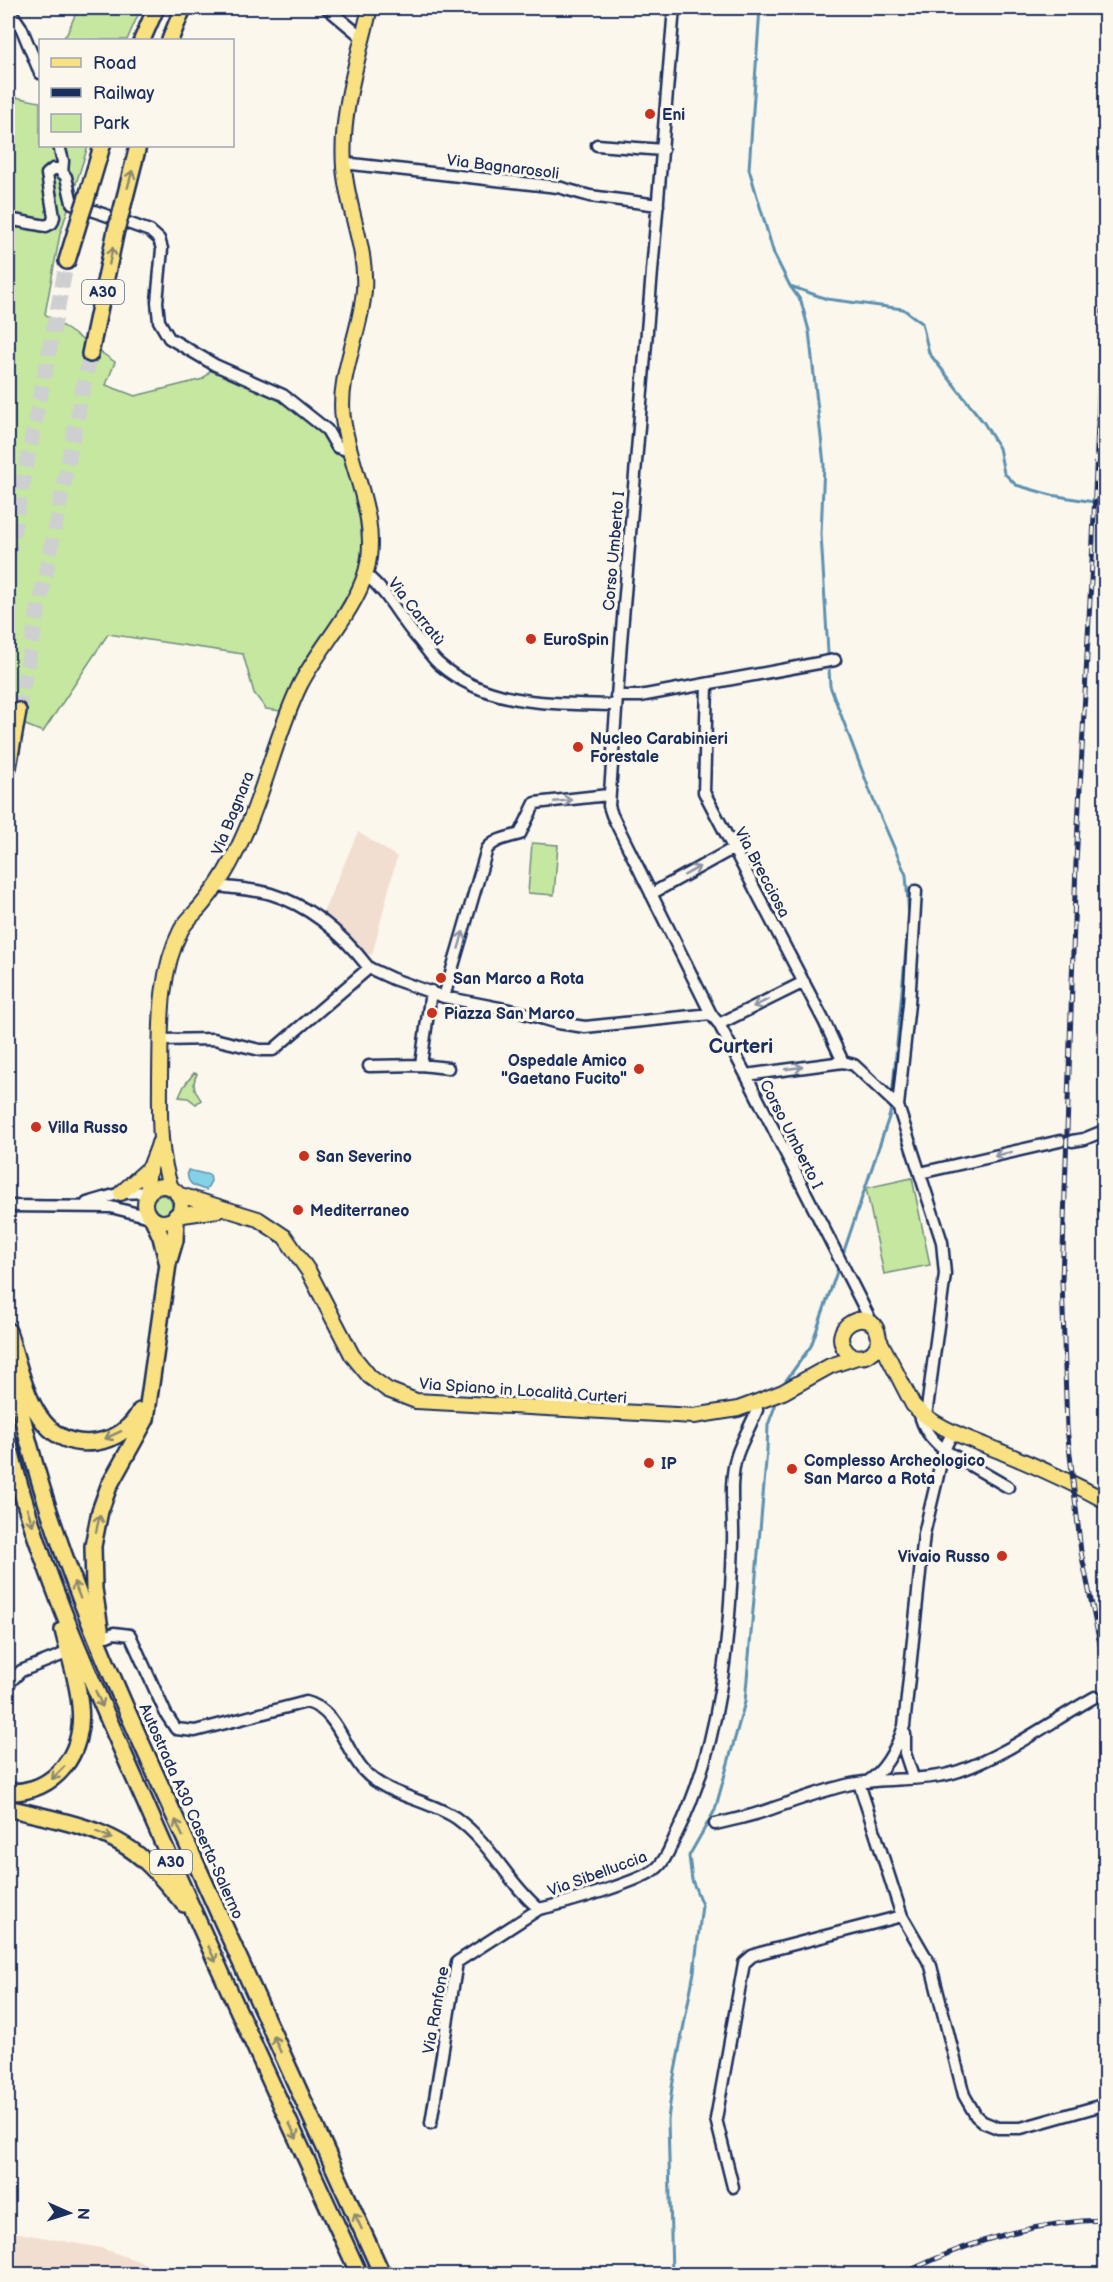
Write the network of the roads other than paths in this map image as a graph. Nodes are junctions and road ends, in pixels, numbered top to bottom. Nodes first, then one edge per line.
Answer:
1 (8, 8) edge
2 (156, 8) edge
3 (183, 8) edge
4 (327, 8) edge
5 (370, 8) edge
6 (674, 8) edge
7 (363, 38) junction
8 (142, 39) edge
9 (170, 39) edge
10 (39, 71) edge
11 (597, 144) dead end
12 (59, 147) edge
13 (102, 147) edge
14 (138, 147) edge
15 (663, 150) junction
16 (343, 164) junction
17 (62, 172) junction
18 (658, 205) junction
19 (8, 219) edge
20 (68, 261) tunnel mouth
21 (90, 354) tunnel mouth
22 (350, 451) junction
23 (366, 575) junction
24 (835, 660) dead end
25 (707, 685) junction
26 (616, 700) junction
27 (18, 711) tunnel mouth
28 (8, 767) edge
29 (608, 795) junction
30 (734, 848) junction
31 (216, 886) junction
32 (916, 891) dead end
33 (651, 894) junction
34 (369, 968) junction
35 (804, 982) junction
36 (431, 991) junction
37 (444, 997) junction
38 (711, 1014) junction
39 (718, 1024) junction
40 (160, 1040) junction
41 (843, 1062) junction
42 (420, 1065) junction
43 (369, 1066) dead end
44 (448, 1068) dead end
45 (746, 1075) junction
46 (896, 1104) junction
47 (1106, 1130) edge
48 (159, 1141) junction
49 (148, 1169) junction
50 (920, 1173) junction
51 (174, 1191) junction
52 (149, 1192) junction
53 (121, 1193) junction
54 (8, 1206) edge
55 (75, 1206) junction
56 (223, 1209) junction
57 (205, 1211) junction
58 (176, 1216) junction
59 (151, 1218) junction
60 (174, 1240) junction
61 (168, 1264) junction
62 (861, 1302) junction
63 (855, 1320) junction
64 (872, 1323) junction
65 (8, 1331) edge
66 (879, 1339) junction
67 (842, 1345) junction
68 (8, 1349) edge
69 (863, 1356) junction
70 (892, 1364) junction
71 (830, 1366) junction
72 (151, 1393) junction
73 (756, 1402) junction
74 (922, 1413) junction
75 (953, 1431) junction
76 (8, 1441) edge
77 (944, 1450) junction
78 (1008, 1487) dead end
79 (1106, 1501) edge
80 (50, 1577) junction
81 (107, 1636) dead end
82 (64, 1654) dead end
83 (105, 1664) junction
84 (8, 1684) edge
85 (1095, 1697) dead end
86 (904, 1726) junction
87 (913, 1777) junction
88 (863, 1782) junction
89 (8, 1792) edge
90 (8, 1809) edge
91 (715, 1824) dead end
92 (538, 1909) junction
93 (194, 1915) junction
94 (902, 1916) junction
95 (1106, 2104) edge
96 (431, 2122) dead end
97 (733, 2187) dead end
98 (359, 2274) edge
99 (382, 2274) edge

1 - 10 street
2 - 8 highway
3 - 9 highway
4 - 7 street
5 - 7 main road
6 - 15 street, Corso Umberto I
7 - 16 main road
11 - 15 street
12 - 17 street
13 - 20 highway, A30, bridge
21 -> 14 highway, A30, bridge
15 - 18 street, Corso Umberto I
16 - 18 street, Via Bagnarosoli
16 - 22 main road
17 - 19 street
17 - 22 street
18 - 26 street, Corso Umberto I
22 - 23 main road
23 - 26 street, Via Carratù
23 - 31 main road, Via Bagnara
24 - 25 street, Via Carratù
25 - 26 street, Via Carratù
25 - 30 street, Via Brecciosa
26 - 29 street, Corso Umberto I
27 - 28 highway
29 - 33 street, Corso Umberto I
37 -> 29 street
33 -> 30 street
30 - 35 street, Via Brecciosa
31 - 34 street
31 - 40 main road, Via Bagnara
32 - 46 street
33 - 38 street, Corso Umberto I
34 - 36 street
34 - 40 street
35 -> 39 street
35 - 41 street, Via Brecciosa
36 - 37 street
36 - 42 street
37 - 38 street
38 - 39 street, Corso Umberto I
39 - 45 street, Corso Umberto I
40 - 48 main road, Via Bagnara
45 -> 41 street
41 - 46 street
42 - 43 street
42 - 44 street
45 - 62 street, Corso Umberto I
46 - 50 street
47 -> 50 street
48 - 49 main road, Via Bagnara
48 - 51 main road, Via Bagnara
49 - 52 main road, Via Bagnara
49 - 53 main road
50 - 74 street
51 - 52 main road
51 - 56 main road, Via Spiano in Località Curteri
51 - 58 main road
52 - 53 street
52 - 59 main road
53 - 55 street
54 - 55 street
55 - 59 street
56 - 57 main road, Via Spiano in Località Curteri
56 - 73 main road, Via Spiano in Località Curteri
57 - 58 main road, Via Spiano in Località Curteri
57 - 60 main road
58 - 59 main road
58 - 60 highway
59 - 61 highway
60 - 61 highway
61 - 72 highway
62 - 63 street
62 - 64 street, Corso Umberto I
63 - 64 main road
63 - 67 main road
64 - 66 main road
72 -> 65 highway
66 - 69 main road
66 - 70 main road
67 - 69 main road
67 - 71 main road
83 -> 68 highway, Autostrada A30 Caserta-Salerno / A30
69 - 70 main road
69 - 71 main road, Via Spiano in Località Curteri
70 - 74 main road
71 - 73 main road, Via Spiano in Località Curteri
83 -> 72 highway
73 - 92 street, Via Sibelluccia
74 - 75 main road
74 - 77 street
75 - 77 street
75 - 79 main road
76 -> 80 highway, A30
77 - 78 street
77 - 86 street
80 -> 89 highway
80 -> 93 highway, A30
81 - 92 street, Via Sibelluccia
82 - 84 street
99 -> 83 highway, Autostrada A30 Caserta-Salerno / A30
85 - 87 street
86 - 87 street
86 - 88 street
87 - 88 street
88 - 91 street
88 - 94 street
90 -> 93 highway
92 - 96 street, Via Ranfone
93 -> 98 highway, A30
94 - 95 street
94 - 97 street

